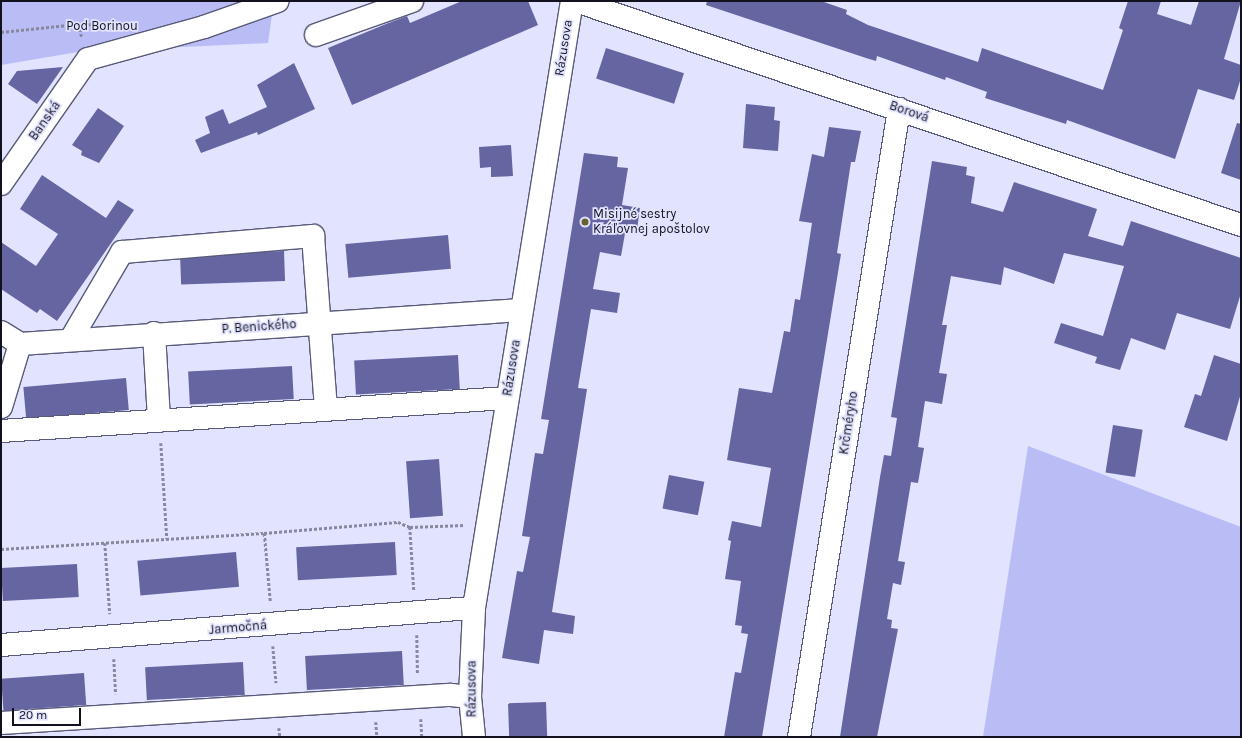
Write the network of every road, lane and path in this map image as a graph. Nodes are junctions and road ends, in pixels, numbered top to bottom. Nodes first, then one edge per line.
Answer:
1 (278, 1) edge
2 (412, 1) edge
3 (572, 1) edge
4 (576, 1) edge
5 (125, 25) dead end
6 (1, 32) edge
7 (316, 35) dead end
8 (88, 59) joint
9 (900, 109) junction
10 (1, 184) edge
11 (1241, 226) edge
12 (521, 310) junction
13 (320, 323) junction
14 (1, 332) edge
15 (154, 333) junction
16 (71, 338) junction
17 (20, 344) junction
18 (507, 398) junction
19 (1, 407) edge
20 (326, 409) junction
21 (159, 420) junction
22 (1, 431) edge
23 (410, 527) junction
24 (485, 527) junction
25 (264, 533) junction
26 (167, 539) junction
27 (105, 543) junction
28 (1, 549) edge
29 (474, 608) junction
30 (415, 613) junction
31 (271, 625) junction
32 (112, 639) junction
33 (1, 645) edge
34 (420, 697) junction
35 (470, 697) junction
36 (278, 708) junction
37 (118, 717) junction
38 (1, 723) edge
39 (376, 724) dead end
40 (422, 727) dead end
41 (280, 737) edge
42 (377, 737) edge
43 (422, 737) edge
44 (474, 737) edge
45 (799, 737) edge

1 - 8 street, Pod Borinou
2 - 7 street
3 - 12 street, Rázusova
4 - 9 street, Borová
5 - 6 path, Pod Borinou
8 - 10 street, Banská
9 - 11 street, Borová
9 - 45 street, Krčméryho
12 - 13 street, P. Benického
12 - 18 street, Rázusova
13 - 15 street, P. Benického
13 - 16 street
13 - 20 street
14 - 17 street
15 - 16 street, P. Benického
15 - 21 street
16 - 17 street, P. Benického
17 - 19 street
18 - 20 street
18 - 24 street, Rázusova
20 - 21 street
21 - 22 street
21 - 26 path
23 - 24 path
23 - 25 path
23 - 30 path
24 - 29 street, Rázusova
25 - 26 path
25 - 31 path
26 - 27 path
27 - 28 path
27 - 32 path
29 - 30 street, Jarmočná
29 - 35 street, Rázusova
30 - 31 street, Jarmočná
30 - 34 path
31 - 32 street, Jarmočná
31 - 36 path
32 - 33 street, Jarmočná
32 - 37 path
34 - 35 street
34 - 36 street
35 - 44 street, Rázusova
36 - 37 street
36 - 41 path
37 - 38 street
39 - 42 path
40 - 43 path

